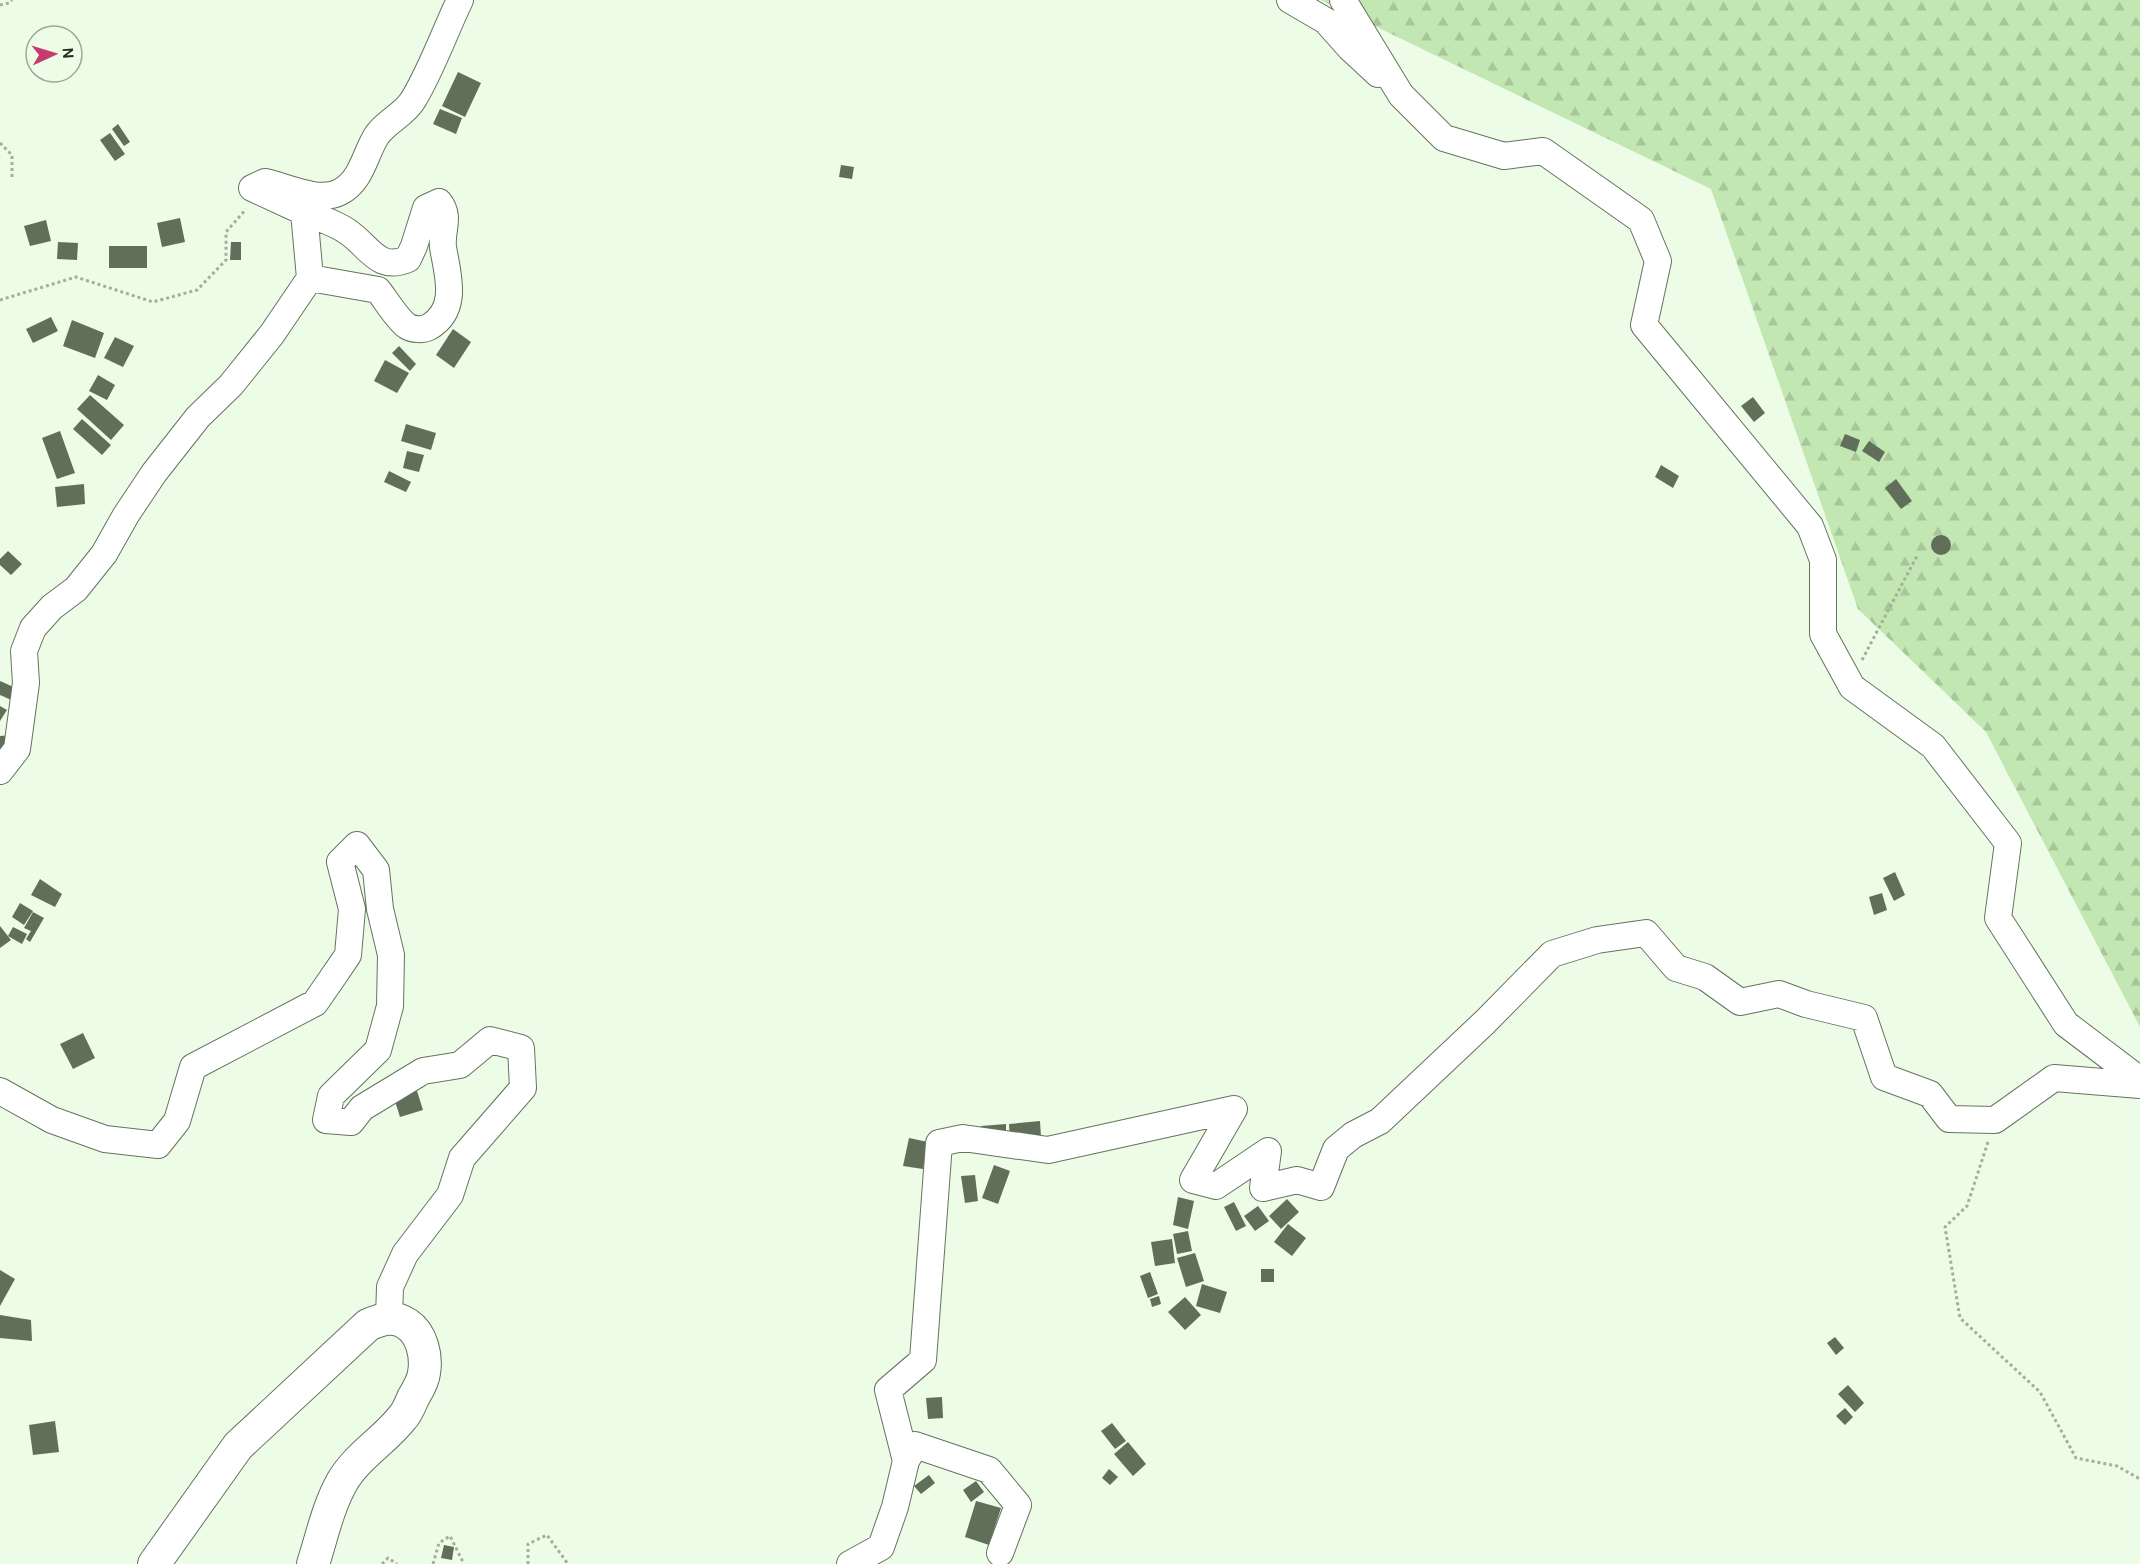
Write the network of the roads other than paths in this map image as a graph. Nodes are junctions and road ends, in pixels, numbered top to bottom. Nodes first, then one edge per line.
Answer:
1 (460, 0) edge
2 (1290, 0) edge
3 (1343, 0) edge
4 (1401, 95) junction
5 (304, 212) junction
6 (310, 278) junction
7 (0, 771) edge
8 (2136, 1079) edge
9 (0, 1091) edge
10 (389, 1318) junction
11 (906, 1461) junction
12 (1000, 1553) dead end
13 (154, 1564) edge
14 (313, 1564) edge
15 (850, 1564) edge

1 - 5 street
2 - 4 street
3 - 4 street
4 - 8 street
5 - 6 street
5 - 6 street
6 - 7 street
8 - 11 street
9 - 10 street
10 - 13 main road
10 - 14 main road
11 - 12 street
11 - 15 street

